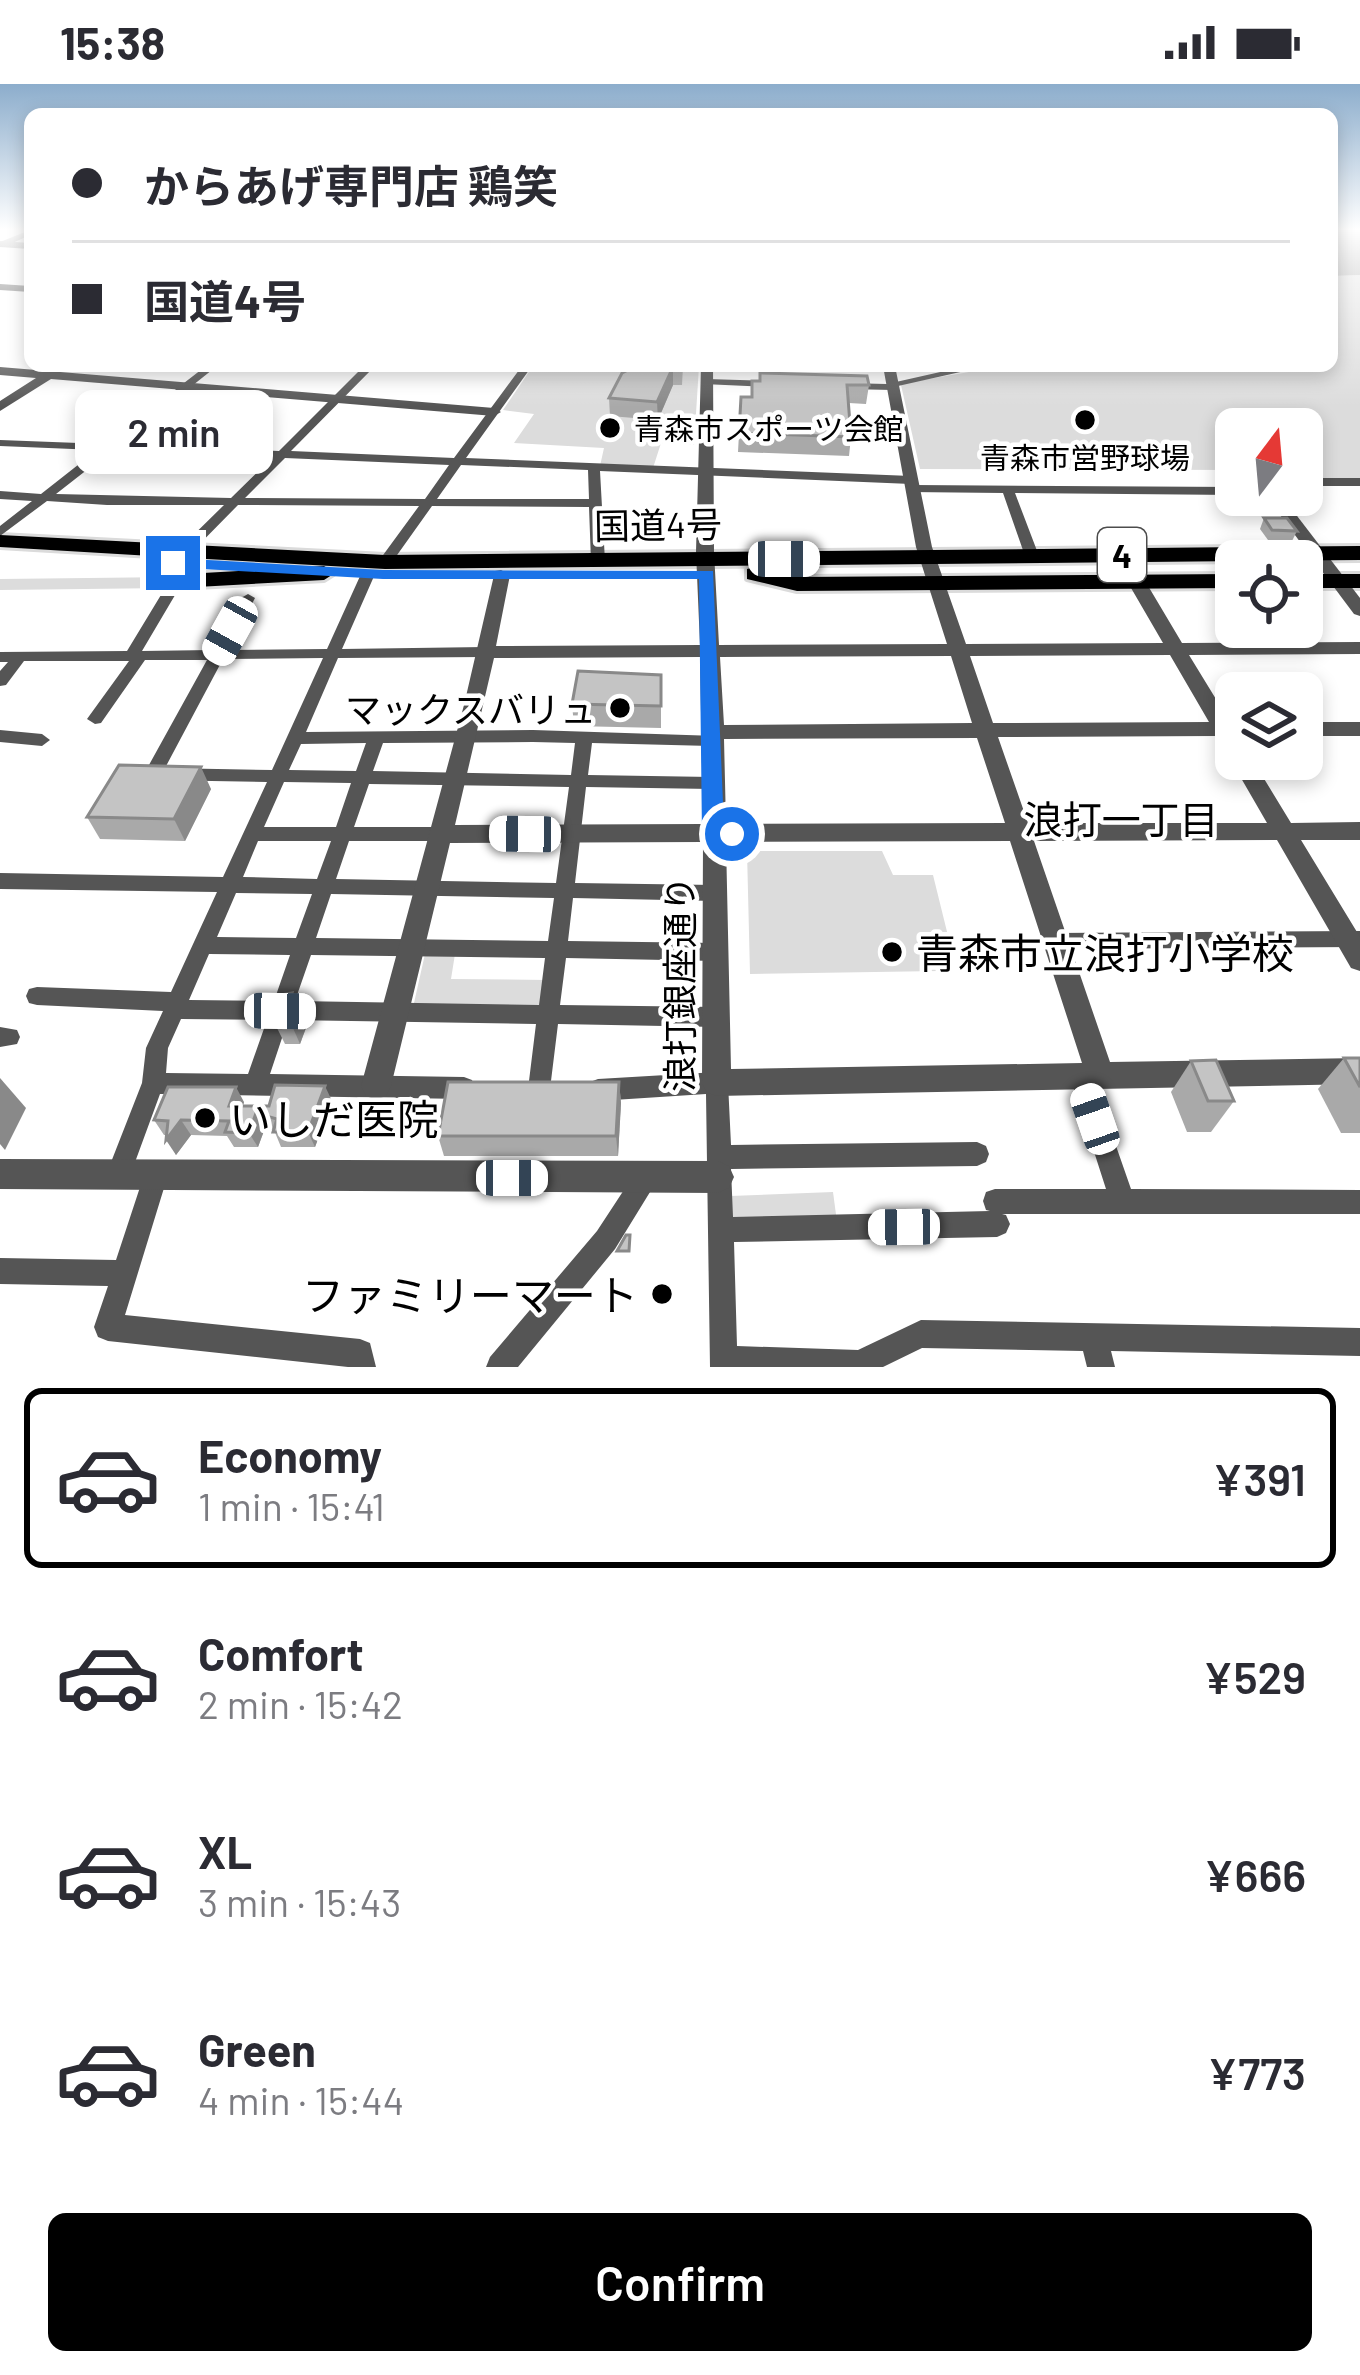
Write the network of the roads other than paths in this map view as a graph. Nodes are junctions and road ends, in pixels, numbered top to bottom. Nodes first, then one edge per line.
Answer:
1 (45, 372) edge
2 (204, 372) edge
3 (364, 372) edge
4 (523, 372) edge
5 (890, 372) edge
6 (955, 372) edge
7 (707, 374) edge
8 (789, 384) edge
9 (830, 385) edge
10 (893, 386) junction
11 (184, 387) junction
12 (336, 400) junction
13 (0, 403) edge
14 (494, 412) junction
15 (0, 443) edge
16 (107, 448) junction
17 (280, 455) junction
18 (459, 463) junction
19 (594, 469) junction
20 (704, 473) junction
21 (1323, 482) edge
22 (1360, 482) edge
23 (912, 484) junction
24 (1008, 490) junction
25 (1215, 491) edge
26 (0, 495) edge
27 (43, 499) junction
28 (235, 502) junction
29 (430, 503) junction
30 (596, 503) junction
31 (0, 537) edge
32 (0, 553) edge
33 (1360, 554) edge
34 (1032, 556) junction
35 (598, 561) junction
36 (1215, 563) edge
37 (180, 566) junction
38 (1323, 566) edge
39 (706, 567) junction
40 (1323, 567) edge
41 (1360, 567) edge
42 (376, 568) junction
43 (1323, 568) edge
44 (1215, 570) edge
45 (931, 571) junction
46 (1323, 571) edge
47 (501, 575) junction
48 (1133, 576) junction
49 (1215, 580) edge
50 (1360, 581) edge
51 (248, 598) dead end
52 (1360, 610) edge
53 (1360, 648) edge
54 (1176, 649) junction
55 (712, 651) junction
56 (958, 651) junction
57 (485, 652) junction
58 (334, 653) junction
59 (216, 656) junction
60 (0, 657) edge
61 (136, 657) junction
62 (19, 658) junction
63 (0, 681) edge
64 (1215, 707) edge
65 (95, 719) dead end
66 (1215, 729) edge
67 (1323, 729) edge
68 (1360, 729) edge
69 (985, 730) junction
70 (0, 736) edge
71 (712, 736) junction
72 (466, 737) junction
73 (584, 737) junction
74 (297, 738) junction
75 (376, 738) junction
76 (42, 740) dead end
77 (279, 778) junction
78 (1254, 780) edge
79 (361, 781) junction
80 (454, 782) junction
81 (578, 782) junction
82 (712, 783) junction
83 (1284, 831) junction
84 (1360, 831) edge
85 (1019, 832) junction
86 (254, 834) junction
87 (342, 834) junction
88 (440, 834) junction
89 (572, 834) junction
90 (713, 835) junction
91 (0, 881) edge
92 (230, 888) junction
93 (323, 890) junction
94 (425, 891) junction
95 (565, 892) junction
96 (715, 893) junction
97 (1055, 941) junction
98 (204, 945) junction
99 (1356, 946) edge
100 (303, 947) junction
101 (410, 948) junction
102 (558, 950) junction
103 (716, 952) junction
104 (37, 996) dead end
105 (176, 1006) junction
106 (280, 1011) junction
107 (394, 1013) junction
108 (549, 1016) junction
109 (717, 1017) junction
110 (1360, 1071) edge
111 (1091, 1077) junction
112 (153, 1083) junction
113 (717, 1083) junction
114 (255, 1085) junction
115 (376, 1086) junction
116 (537, 1089) junction
117 (977, 1154) dead end
118 (717, 1167) junction
119 (0, 1174) edge
120 (118, 1174) junction
121 (156, 1175) junction
122 (646, 1179) junction
123 (1124, 1201) junction
124 (1360, 1202) edge
125 (720, 1230) junction
126 (0, 1271) edge
127 (122, 1273) junction
128 (1360, 1342) edge
129 (1098, 1353) edge
130 (724, 1363) edge
131 (362, 1367) edge
132 (500, 1367) edge

1 - 11 street
1 - 13 street
2 - 11 street
3 - 12 street
4 - 14 street
5 - 10 street
6 - 10 street
7 - 8 street
7 - 20 street, 浪打銀座通り
9 - 10 street
10 - 23 street
11 - 12 street
11 - 16 street
12 - 14 street
12 - 17 street
14 - 18 street
15 - 16 street
16 - 17 street
16 - 27 street
17 - 18 street
17 - 28 street
18 - 19 street
18 - 29 street
19 - 20 street
19 - 30 street
20 - 23 street
20 - 39 street, 浪打銀座通り
21 - 22 street
23 - 24 street
23 - 45 street
24 - 25 street
24 - 34 street
26 - 27 street
27 - 28 street
27 - 31 street
28 - 29 street
28 - 37 street
29 - 30 street
29 - 42 street
30 - 35 street
31 - 37 highway, 国道4号 / 4
32 - 37 highway, 国道4号 / 4
33 - 38 highway, 4
34 - 36 highway, 国道4号 / 4
34 - 45 highway, 国道4号 / 4
35 - 39 highway, 国道4号 / 4
35 - 42 highway, 国道4号 / 4
37 - 42 highway, 国道4号 / 4
37 - 42 highway, 国道4号 / 4
37 - 61 street
39 - 45 highway, 国道4号 / 4
39 - 45 highway, 国道4号 / 4
39 - 47 highway, 国道4号 / 4
39 - 55 street, 浪打銀座通り
40 - 41 highway, 4
42 - 47 highway, 国道4号 / 4
42 - 58 street
43 - 50 highway
44 - 48 highway, 4
45 - 48 highway
45 - 56 street
46 - 52 street
47 - 57 street
48 - 49 highway
48 - 54 street
51 - 59 street
53 - 54 street
54 - 56 street
54 - 64 street
55 - 56 street
55 - 57 street
55 - 71 street, 浪打銀座通り
56 - 69 street
57 - 58 street
57 - 72 street
58 - 59 street
58 - 74 street
59 - 61 street
59 - 77 street
60 - 62 street
61 - 62 street
61 - 65 street
62 - 63 street
66 - 69 street
67 - 68 street
69 - 71 street
69 - 85 street
70 - 76 street
71 - 73 street
71 - 82 street, 浪打銀座通り
72 - 73 street
72 - 75 street
72 - 80 street
73 - 81 street
74 - 75 street
74 - 77 street
75 - 79 street
77 - 79 street
77 - 86 street
78 - 83 street
79 - 80 street
79 - 87 street
80 - 81 street
80 - 88 street
81 - 82 street
81 - 89 street
82 - 90 street, 浪打銀座通り
83 - 84 street
83 - 85 street
83 - 99 street
85 - 90 street
85 - 97 street
86 - 87 street
86 - 92 street
87 - 88 street
87 - 93 street
88 - 89 street
88 - 94 street
89 - 90 street
89 - 95 street
90 - 96 street, 浪打銀座通り
91 - 92 street
92 - 93 street
92 - 98 street
93 - 94 street
93 - 100 street
94 - 95 street
94 - 101 street
95 - 96 street
95 - 102 street
96 - 103 street, 浪打銀座通り
97 - 99 street
97 - 111 street
98 - 100 street
98 - 105 street
100 - 101 street
100 - 106 street
101 - 102 street
101 - 107 street
102 - 103 street
102 - 108 street
103 - 109 street, 浪打銀座通り
104 - 105 street
105 - 106 street
105 - 112 street
106 - 107 street
106 - 114 street
107 - 108 street
107 - 115 street
108 - 109 street
108 - 116 street
109 - 113 street, 浪打銀座通り
110 - 111 street
111 - 113 street
111 - 123 street
112 - 114 street
112 - 120 street
113 - 116 street
113 - 118 street, 浪打銀座通り
114 - 115 street
115 - 116 street
117 - 118 street
118 - 122 street
118 - 125 street, 浪打銀座通り
119 - 120 street
120 - 121 street
121 - 122 street
121 - 127 street
122 - 132 street
123 - 124 street
123 - 125 street
125 - 130 street, 浪打銀座通り
126 - 127 street
127 - 131 street
128 - 129 street
129 - 130 street

